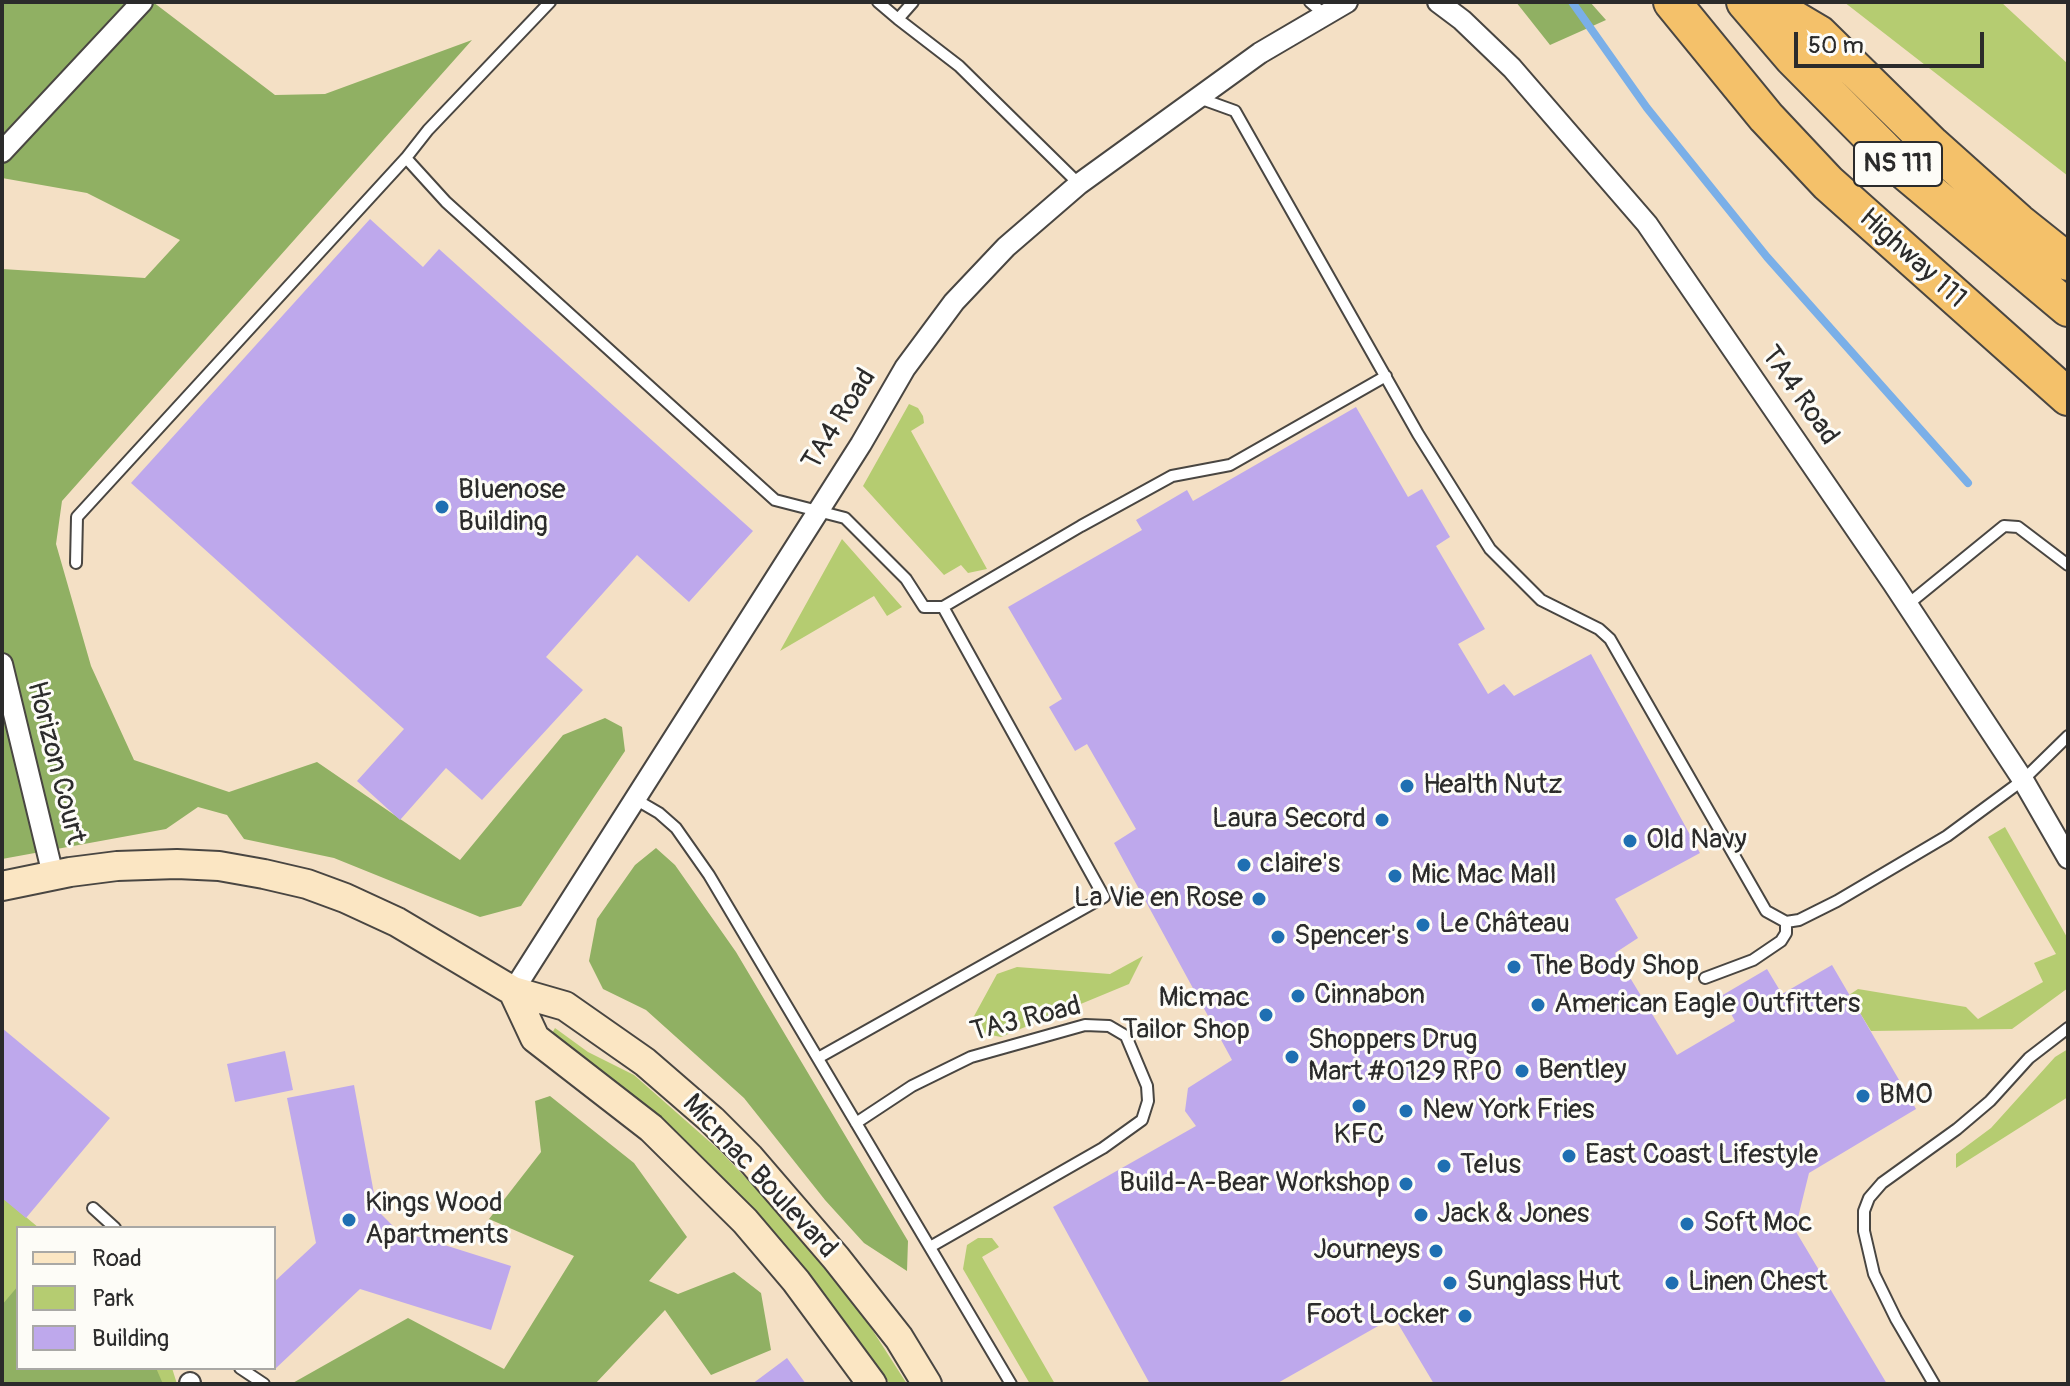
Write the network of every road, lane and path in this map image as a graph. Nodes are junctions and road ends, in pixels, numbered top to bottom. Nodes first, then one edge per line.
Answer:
1 (142, 2) edge
2 (550, 2) edge
3 (878, 2) edge
4 (913, 2) edge
5 (1347, 2) edge
6 (1438, 2) edge
7 (1672, 2) edge
8 (1745, 2) edge
9 (1765, 2) edge
10 (1317, 8) edge
11 (898, 19) junction
12 (1199, 98) junction
13 (2, 152) edge
14 (406, 158) junction
15 (1079, 184) junction
16 (2068, 262) edge
17 (1958, 301) junction
18 (2068, 308) edge
19 (1386, 376) junction
20 (2068, 397) edge
21 (2068, 421) edge
22 (818, 510) junction
23 (76, 563) dead end
24 (2068, 565) edge
25 (1907, 605) junction
26 (943, 607) junction
27 (2, 664) edge
28 (2068, 736) edge
29 (2023, 780) junction
30 (635, 799) junction
31 (2068, 858) edge
32 (53, 875) junction
33 (2, 886) edge
34 (1786, 922) junction
35 (1705, 978) dead end
36 (513, 991) junction
37 (2068, 1028) edge
38 (818, 1058) junction
39 (856, 1123) junction
40 (93, 1208) dead end
41 (113, 1226) edge
42 (930, 1247) junction
43 (243, 1370) edge
44 (264, 1384) edge
45 (872, 1384) edge
46 (927, 1384) edge
47 (1011, 1384) edge
48 (1934, 1384) edge

1 - 13 street
2 - 14 lane
3 - 11 lane
4 - 11 lane
5 - 10 street, TA4 Road
6 - 25 street, TA4 Road
7 - 17 highway, Highway 111 / NS 111
8 - 18 highway, NS 111
9 - 16 highway
10 - 12 street, TA4 Road
11 - 15 lane
12 - 15 street, TA4 Road
12 - 19 lane
14 - 22 lane
14 - 23 lane
15 - 22 street, TA4 Road
17 - 20 highway, Highway 111 / NS 111
17 - 21 highway
19 - 26 lane
19 - 34 lane
22 - 26 lane
22 - 30 street, TA4 Road
24 - 25 lane
25 - 29 street, TA4 Road
26 - 38 lane
27 - 32 street, Horizon Court
28 - 29 lane
29 - 31 street, TA4 Road
29 - 34 lane
30 - 36 street, TA4 Road
30 - 38 lane
32 - 33 street, Micmac Boulevard
32 - 36 street, Micmac Boulevard
34 - 35 lane
36 - 45 street, Micmac Boulevard
36 - 46 street, Micmac Boulevard
37 - 48 lane
38 - 39 lane
39 - 42 lane
39 - 42 lane, TA3 Road
40 - 41 lane
42 - 47 lane
43 - 44 lane

